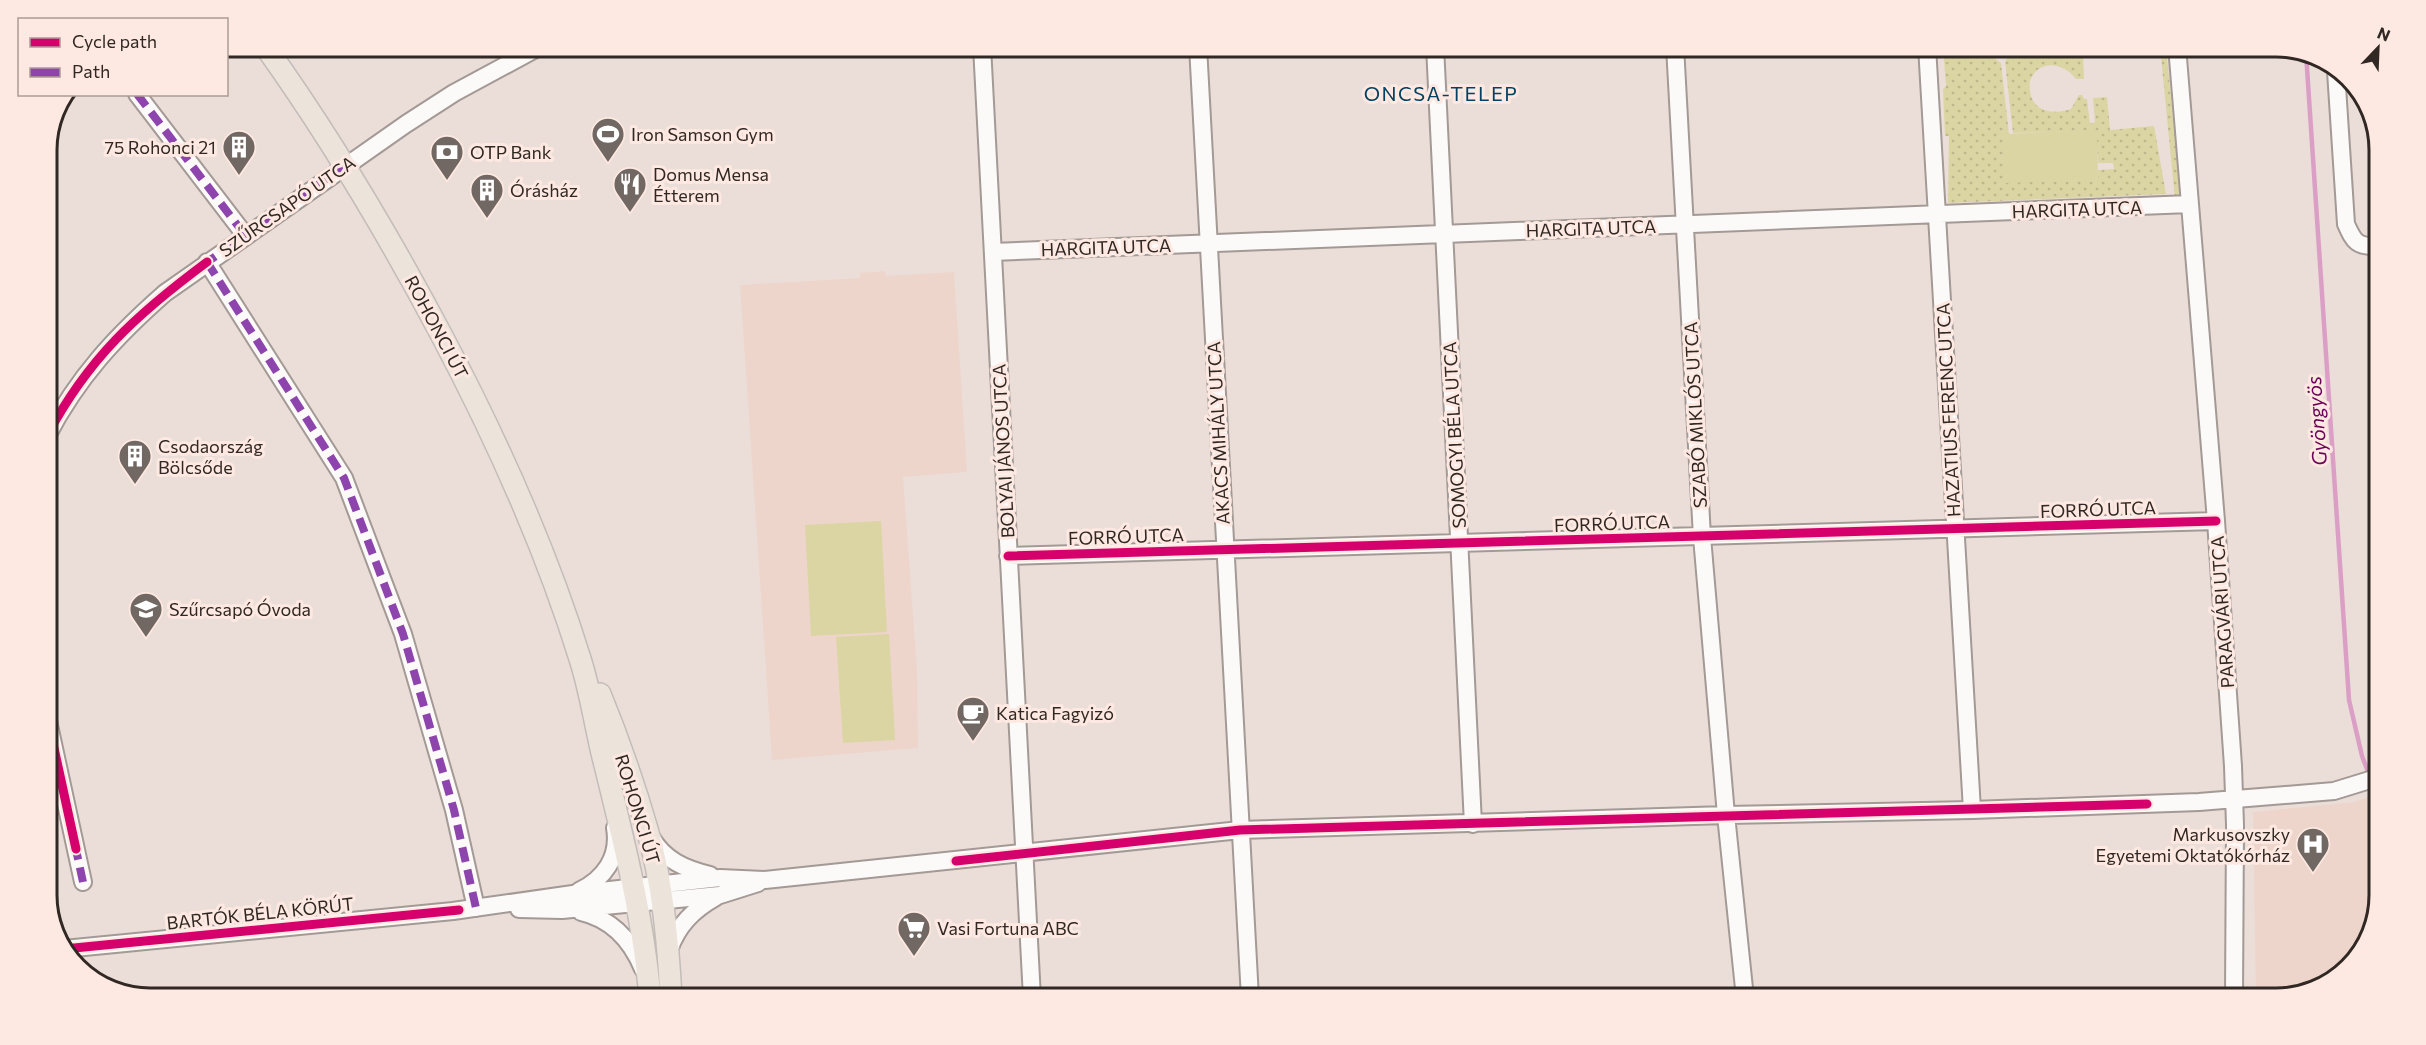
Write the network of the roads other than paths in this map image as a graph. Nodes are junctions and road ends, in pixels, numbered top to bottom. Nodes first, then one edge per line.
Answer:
1 (272, 57) edge
2 (521, 57) edge
3 (983, 57) edge
4 (1199, 57) edge
5 (1436, 57) edge
6 (1676, 57) edge
7 (1928, 57) edge
8 (2178, 57) edge
9 (2337, 79) edge
10 (139, 96) edge
11 (346, 165) junction
12 (2190, 204) junction
13 (1937, 214) junction
14 (1685, 224) junction
15 (1444, 234) junction
16 (245, 236) junction
17 (1209, 243) junction
18 (2369, 247) edge
19 (993, 252) junction
20 (207, 262) junction
21 (57, 419) edge
22 (2216, 521) junction
23 (1955, 530) junction
24 (1702, 537) junction
25 (1459, 543) junction
26 (1224, 550) junction
27 (1008, 556) junction
28 (570, 628) junction
29 (602, 753) junction
30 (57, 762) edge
31 (2369, 780) edge
32 (2234, 798) junction
33 (1972, 810) junction
34 (1726, 815) junction
35 (1473, 824) junction
36 (1240, 830) junction
37 (648, 831) junction
38 (1023, 853) junction
39 (720, 878) junction
40 (765, 880) junction
41 (83, 882) dead end
42 (660, 892) junction
43 (573, 894) junction
44 (635, 895) junction
45 (720, 896) junction
46 (476, 908) junction
47 (562, 910) junction
48 (73, 948) edge
49 (668, 952) junction
50 (648, 988) edge
51 (649, 988) edge
52 (670, 988) edge
53 (1031, 988) edge
54 (1249, 988) edge
55 (1744, 988) edge
56 (2234, 988) edge

1 - 11 main road, ROHONCI ÚT
2 - 11 street, SZŰRCSAPÓ UTCA
3 - 19 street, BOLYAI JÁNOS UTCA
4 - 17 street, AKACS MIHÁLY UTCA
5 - 15 street, SOMOGYI BÉLA UTCA
6 - 14 street, SZABÓ MIKLÓS UTCA
7 - 13 street, HAZATIUS FERENC UTCA
8 - 12 street, PARAGVÁRI UTCA
9 - 18 street
10 - 16 street
11 - 16 street, SZŰRCSAPÓ UTCA
11 - 28 main road, ROHONCI ÚT
12 - 13 street, HARGITA UTCA
12 - 22 street, PARAGVÁRI UTCA
13 - 14 street, HARGITA UTCA
13 - 23 street, HAZATIUS FERENC UTCA
14 - 15 street, HARGITA UTCA
14 - 24 street, SZABÓ MIKLÓS UTCA
15 - 17 street, HARGITA UTCA
15 - 25 street, SOMOGYI BÉLA UTCA
16 - 20 street, SZŰRCSAPÓ UTCA
17 - 19 street, HARGITA UTCA
17 - 26 street, AKACS MIHÁLY UTCA
19 - 27 street, BOLYAI JÁNOS UTCA
20 - 21 street, SZŰRCSAPÓ UTCA
20 - 46 street
22 - 23 street, FORRÓ UTCA
22 - 32 street, PARAGVÁRI UTCA
23 - 24 street, FORRÓ UTCA
23 - 33 street, HAZATIUS FERENC UTCA
24 - 25 street, FORRÓ UTCA
24 - 34 street, SZABÓ MIKLÓS UTCA
25 - 26 street, FORRÓ UTCA
25 - 35 street, SOMOGYI BÉLA UTCA
26 - 27 street, FORRÓ UTCA
26 - 36 street, AKACS MIHÁLY UTCA
27 - 38 street, BOLYAI JÁNOS UTCA
28 - 29 main road, ROHONCI ÚT
28 - 37 main road, ROHONCI ÚT
29 - 43 street
29 - 44 main road, ROHONCI ÚT
30 - 41 street
31 - 32 street, BARTÓK BÉLA KÖRÚT
32 - 33 street, BARTÓK BÉLA KÖRÚT
32 - 56 street, PARAGVÁRI UTCA
33 - 34 street, BARTÓK BÉLA KÖRÚT
34 - 35 street, BARTÓK BÉLA KÖRÚT
34 - 55 street, SZABÓ MIKLÓS UTCA
35 - 36 street, BARTÓK BÉLA KÖRÚT
36 - 38 street, BARTÓK BÉLA KÖRÚT
36 - 54 street, AKACS MIHÁLY UTCA
37 - 39 street
37 - 42 main road, ROHONCI ÚT
38 - 40 street, BARTÓK BÉLA KÖRÚT
38 - 53 street, BOLYAI JÁNOS UTCA
39 - 40 street, BARTÓK BÉLA KÖRÚT
39 - 42 street, BARTÓK BÉLA KÖRÚT
40 - 45 street, BARTÓK BÉLA KÖRÚT
42 - 44 street, BARTÓK BÉLA KÖRÚT
42 - 45 street, BARTÓK BÉLA KÖRÚT
42 - 49 main road, ROHONCI ÚT
43 - 44 street, BARTÓK BÉLA KÖRÚT
43 - 46 street, BARTÓK BÉLA KÖRÚT
44 - 47 street, BARTÓK BÉLA KÖRÚT
44 - 51 main road, ROHONCI ÚT
45 - 49 street
46 - 47 street, BARTÓK BÉLA KÖRÚT
46 - 48 street, BARTÓK BÉLA KÖRÚT
47 - 50 street
49 - 52 main road, ROHONCI ÚT

